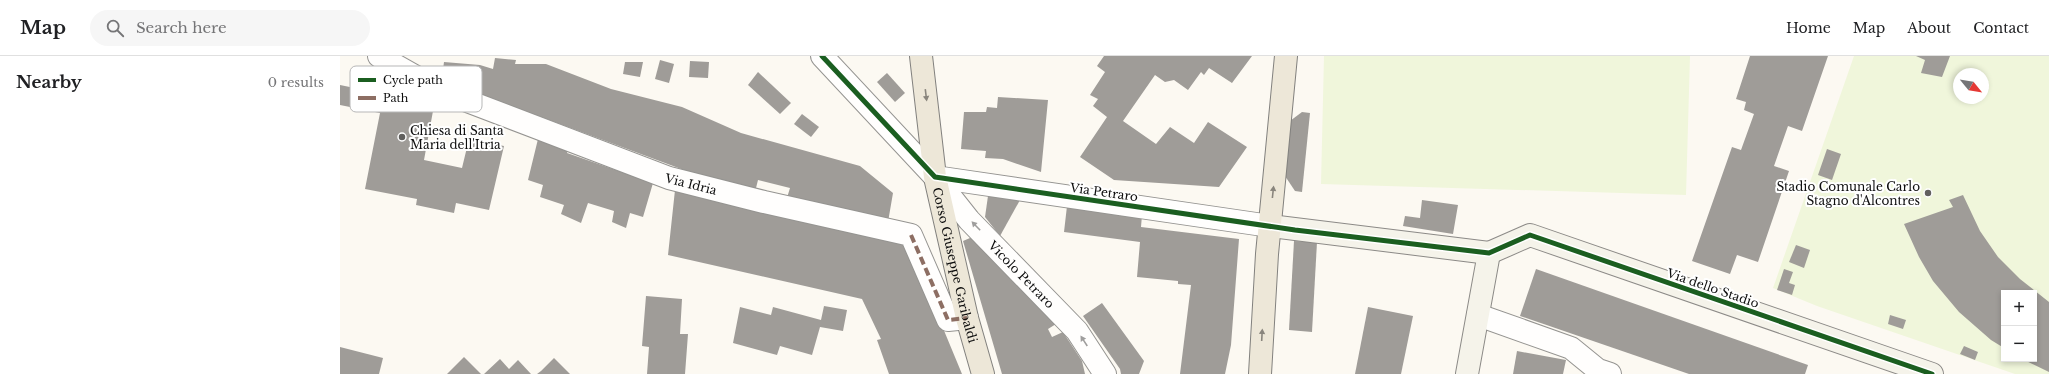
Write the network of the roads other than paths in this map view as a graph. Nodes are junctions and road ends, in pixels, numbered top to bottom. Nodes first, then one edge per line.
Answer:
1 (379, 56) edge
2 (822, 56) edge
3 (921, 56) edge
4 (1286, 56) edge
5 (397, 66) edge
6 (482, 107) edge
7 (935, 177) junction
8 (1270, 226) junction
9 (1489, 253) junction
10 (1478, 315) junction
11 (967, 318) junction
12 (1602, 373) edge
13 (983, 374) edge
14 (1105, 374) edge
15 (1260, 374) edge
16 (1467, 374) edge
17 (1932, 374) edge

1 - 5 street, Via Idria
2 - 7 street, Corso Giuseppe Garibaldi
3 -> 7 main road
8 -> 4 main road
6 - 11 street, Via Idria
7 - 8 street, Via Petraro
7 - 11 main road, Corso Giuseppe Garibaldi
14 -> 7 street, Vicolo Petraro
8 - 9 street
15 -> 8 main road
9 - 10 street
9 - 17 street, Via dello Stadio
10 - 12 street
10 - 16 street
11 - 13 main road, Corso Giuseppe Garibaldi

